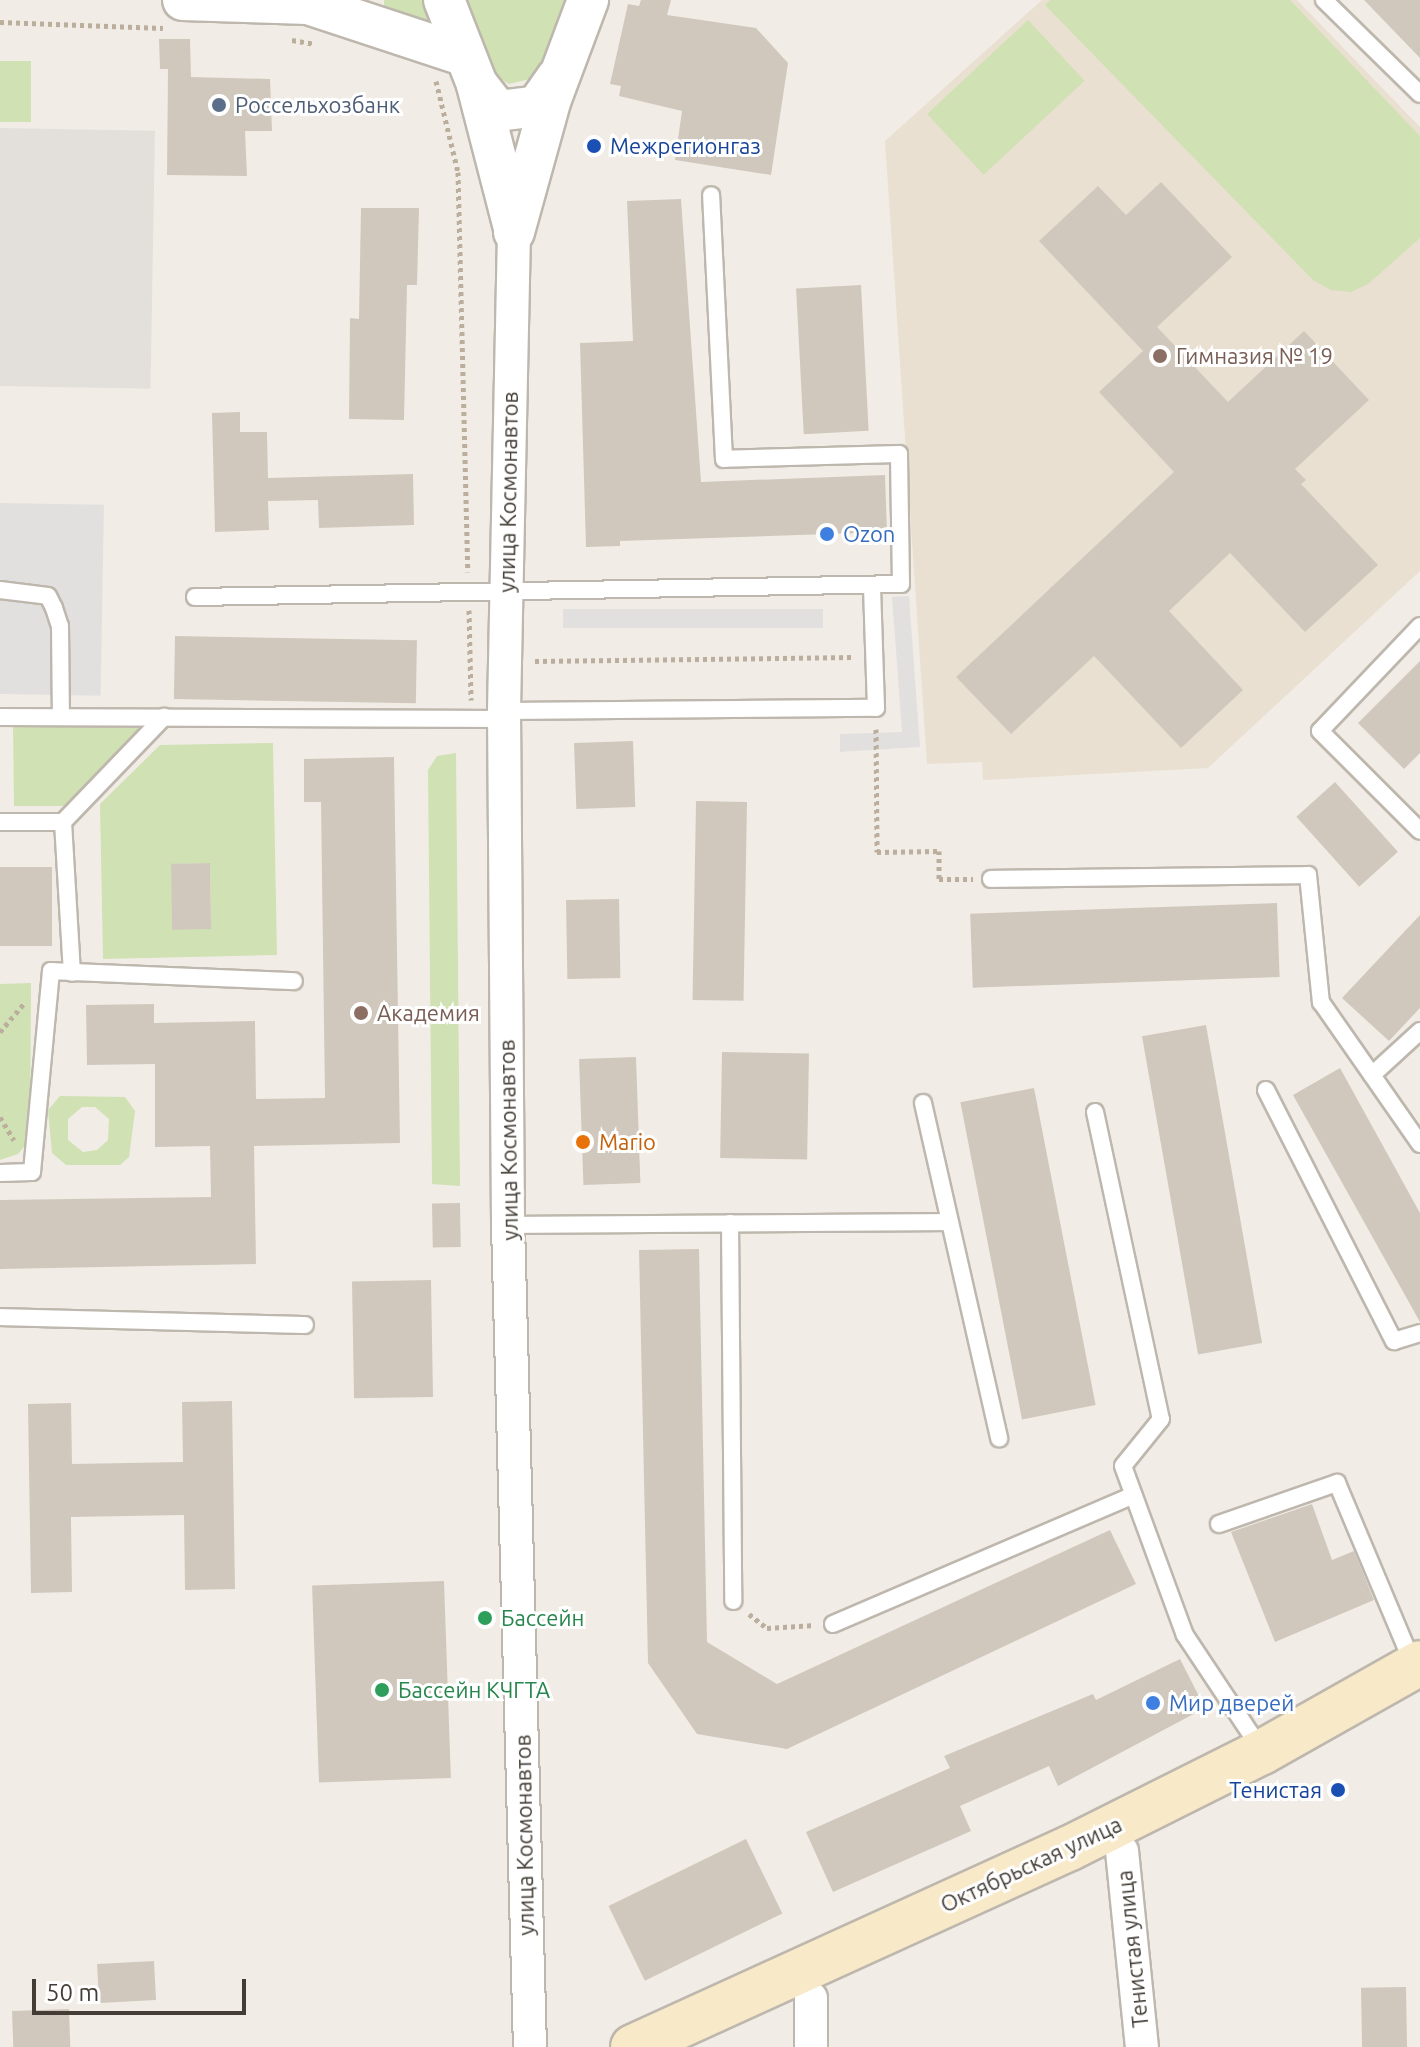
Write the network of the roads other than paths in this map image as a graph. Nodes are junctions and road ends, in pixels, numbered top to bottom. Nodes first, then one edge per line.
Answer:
1 (444, 0) edge
2 (1324, 0) edge
3 (313, 2) edge
4 (584, 4) edge
5 (177, 14) edge
6 (470, 69) junction
7 (559, 74) junction
8 (1420, 94) edge
9 (711, 195) dead end
10 (514, 232) junction
11 (872, 585) junction
12 (0, 590) edge
13 (506, 591) junction
14 (195, 597) dead end
15 (1420, 626) edge
16 (504, 715) junction
17 (0, 717) edge
18 (61, 717) junction
19 (164, 717) junction
20 (0, 822) edge
21 (63, 822) junction
22 (1420, 831) edge
23 (991, 879) road end
24 (72, 973) junction
25 (294, 981) dead end
26 (1420, 1031) edge
27 (1372, 1075) junction
28 (1266, 1090) dead end
29 (923, 1103) dead end
30 (1095, 1112) dead end
31 (1420, 1144) edge
32 (0, 1173) edge
33 (947, 1222) junction
34 (730, 1223) junction
35 (508, 1225) junction
36 (0, 1317) edge
37 (305, 1325) dead end
38 (1420, 1333) edge
39 (999, 1438) dead end
40 (1134, 1495) junction
41 (1219, 1524) dead end
42 (733, 1601) road end
43 (833, 1624) road end
44 (1419, 1675) edge
45 (1268, 1760) junction
46 (1122, 1851) junction
47 (811, 1998) junction
48 (530, 2047) edge
49 (633, 2047) edge
50 (701, 2047) edge
51 (811, 2047) edge
52 (1142, 2047) edge

1 - 6 street, улица Космонавтов
2 - 8 lane
3 - 5 street, улица Космонавтов
3 - 6 street, улица Космонавтов
4 - 7 street, улица Космонавтов
6 - 7 street, улица Космонавтов
6 - 10 street, улица Космонавтов
7 - 10 street, улица Космонавтов
9 - 11 lane
10 - 13 street, улица Космонавтов
11 - 13 lane
11 - 16 lane
12 - 18 lane
13 - 14 lane
13 - 16 street, улица Космонавтов
15 - 22 lane
16 - 19 lane
16 - 35 street, улица Космонавтов
17 - 18 lane
18 - 19 lane
19 - 21 lane
20 - 21 lane
21 - 24 lane
23 - 27 lane
24 - 25 lane
24 - 32 lane
26 - 27 lane
27 - 31 lane
28 - 38 lane
29 - 33 lane
30 - 40 lane
33 - 34 lane
33 - 39 lane
34 - 35 lane
34 - 42 lane
35 - 48 street, улица Космонавтов
36 - 37 lane
40 - 43 lane
40 - 45 lane
41 - 44 lane
44 - 45 main road, Октябрьская улица
45 - 46 main road, Октябрьская улица
45 - 49 main road, Октябрьская улица
46 - 47 main road, Октябрьская улица
46 - 52 street, Тенистая улица
47 - 50 main road, Октябрьская улица
47 - 51 street

